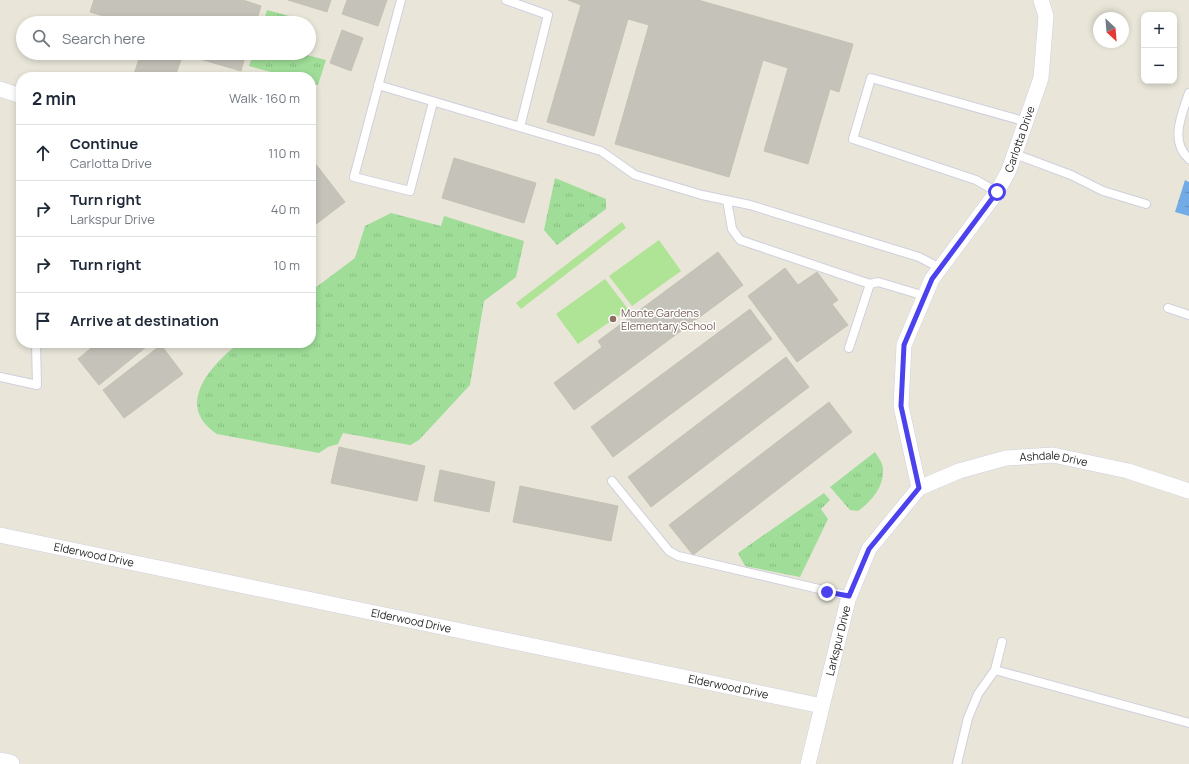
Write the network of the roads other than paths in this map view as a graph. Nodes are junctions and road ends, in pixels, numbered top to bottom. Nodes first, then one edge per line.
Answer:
1 (402, 0) edge
2 (506, 0) edge
3 (1041, 0) edge
4 (378, 85) junction
5 (0, 89) edge
6 (1189, 93) edge
7 (16, 94) edge
8 (433, 102) junction
9 (1027, 122) junction
10 (520, 127) junction
11 (1015, 154) junction
12 (1189, 159) edge
13 (997, 192) junction
14 (727, 200) junction
15 (1146, 204) dead end
16 (940, 268) junction
17 (870, 284) junction
18 (925, 296) junction
19 (1168, 308) dead end
20 (1189, 315) edge
21 (36, 348) edge
22 (849, 348) dead end
23 (0, 377) edge
24 (612, 481) dead end
25 (919, 488) junction
26 (1189, 490) edge
27 (0, 535) edge
28 (849, 596) junction
29 (1002, 642) dead end
30 (995, 670) junction
31 (822, 706) junction
32 (1189, 723) edge
33 (0, 762) edge
34 (10, 764) edge
35 (808, 764) edge
36 (957, 764) edge

1 - 4 lane
2 - 10 lane
3 - 9 street, Carlotta Drive
4 - 8 lane
4 - 8 lane
5 - 7 street
6 - 12 lane
8 - 10 lane
9 - 11 street, Carlotta Drive
9 - 13 lane
10 - 14 lane
11 - 13 street, Carlotta Drive
11 - 15 lane
13 - 16 street, Carlotta Drive
14 - 16 lane
14 - 17 lane
16 - 18 street, Carlotta Drive
17 - 18 lane
17 - 22 lane
18 - 25 street, Carlotta Drive
19 - 20 lane
21 - 23 lane
24 - 28 lane
25 - 26 street, Ashdale Drive
25 - 28 street, Larkspur Drive
27 - 31 street, Elderwood Drive
28 - 31 street, Larkspur Drive
29 - 30 lane
30 - 32 lane
30 - 36 lane
31 - 35 street, Larkspur Drive
33 - 34 street

